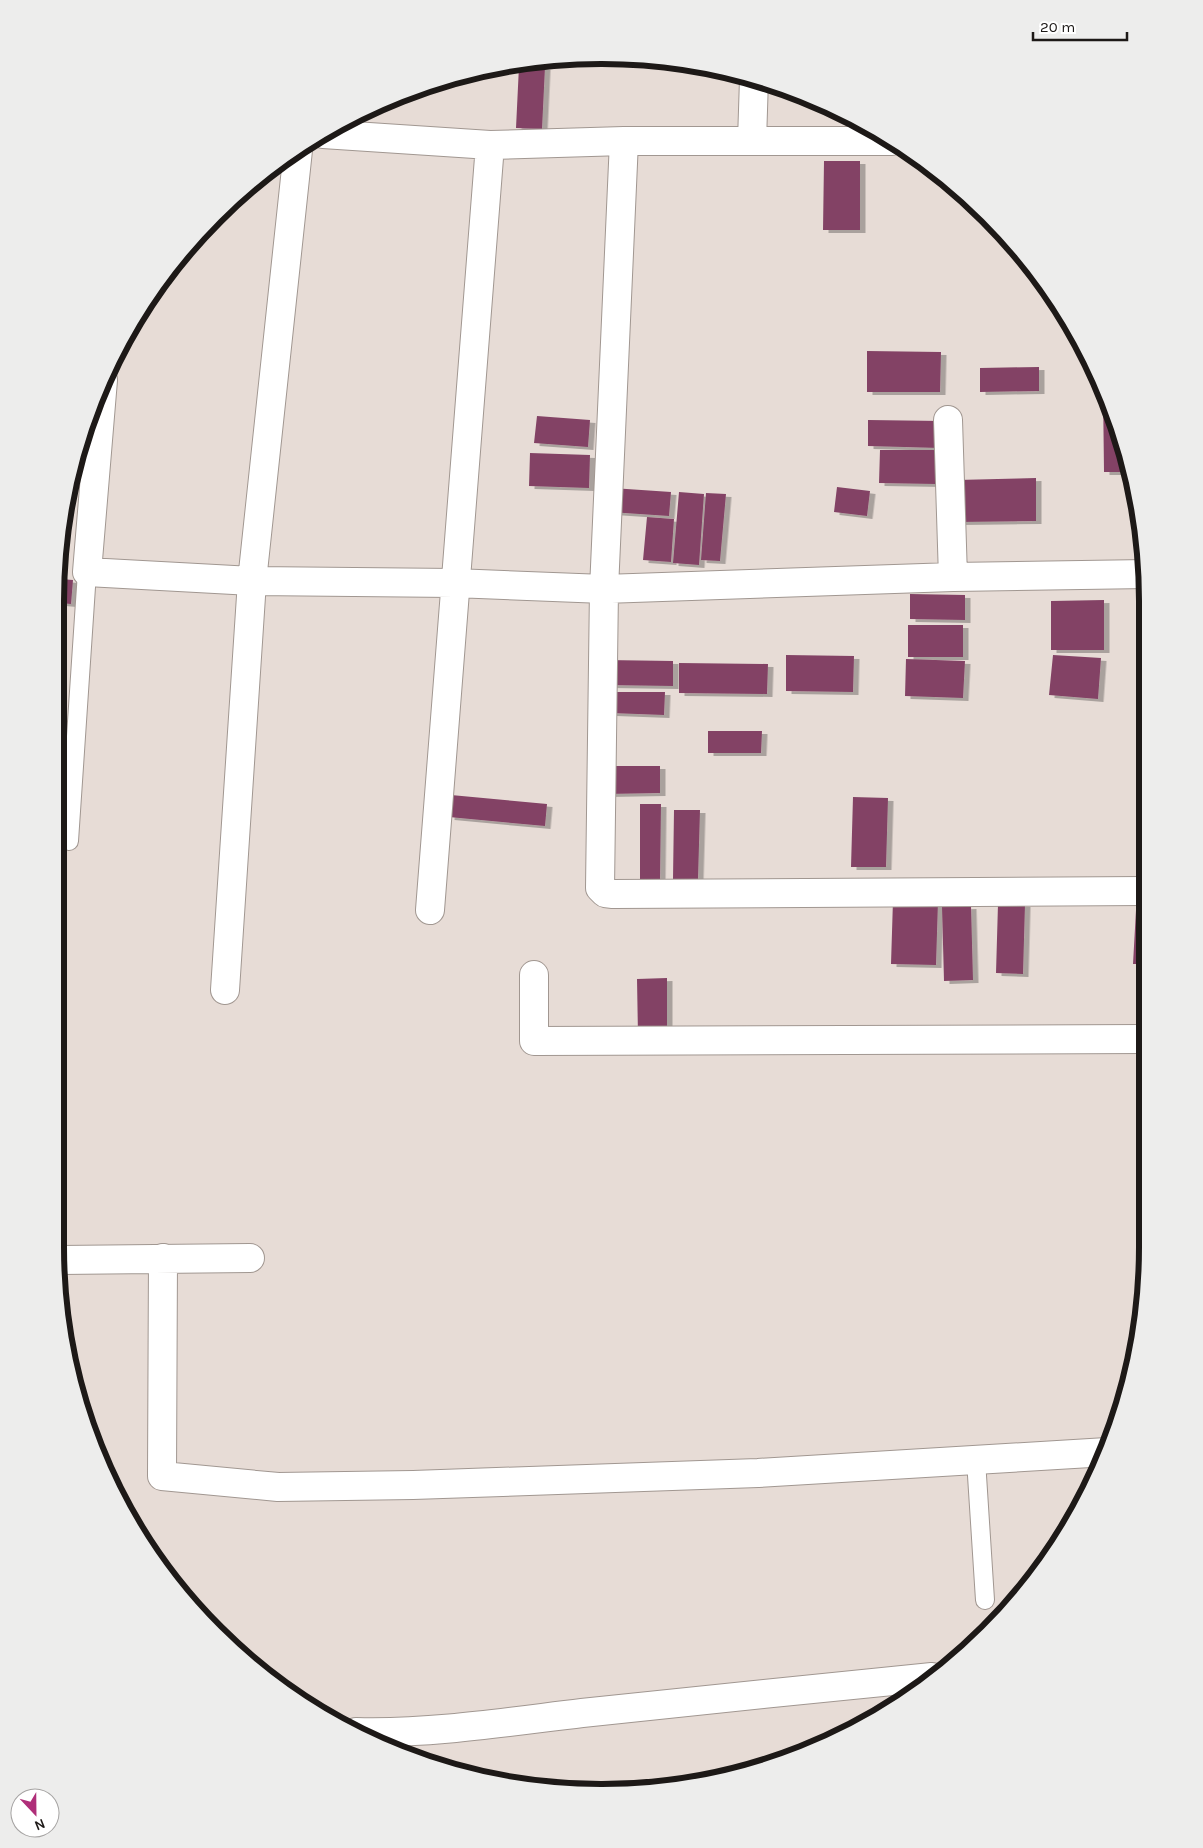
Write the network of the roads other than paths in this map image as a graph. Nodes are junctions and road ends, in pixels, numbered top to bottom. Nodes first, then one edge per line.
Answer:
1 (754, 86) edge
2 (335, 135) edge
3 (624, 141) junction
4 (752, 141) junction
5 (878, 141) edge
6 (490, 145) junction
7 (297, 158) edge
8 (101, 407) edge
9 (948, 420) dead end
10 (87, 572) junction
11 (1138, 574) edge
12 (953, 577) junction
13 (252, 581) junction
14 (454, 583) junction
15 (604, 589) junction
16 (69, 841) dead end
17 (1139, 891) edge
18 (430, 910) dead end
19 (534, 975) dead end
20 (225, 990) dead end
21 (1139, 1039) edge
22 (163, 1258) junction
23 (250, 1258) dead end
24 (64, 1260) edge
25 (1098, 1453) edge
26 (976, 1460) junction
27 (986, 1600) dead end
28 (922, 1678) edge
29 (372, 1732) edge

1 - 4 street
2 - 6 street
3 - 4 street
3 - 6 street
3 - 15 street
4 - 5 street
6 - 14 street
7 - 13 street
8 - 10 street
9 - 12 street
10 - 13 street
10 - 16 lane
11 - 12 street
12 - 15 street
13 - 14 street
13 - 20 street
14 - 15 street
14 - 18 street
15 - 17 street
19 - 21 street
22 - 23 street
22 - 24 street
22 - 26 street
25 - 26 street
26 - 27 lane
28 - 29 street

